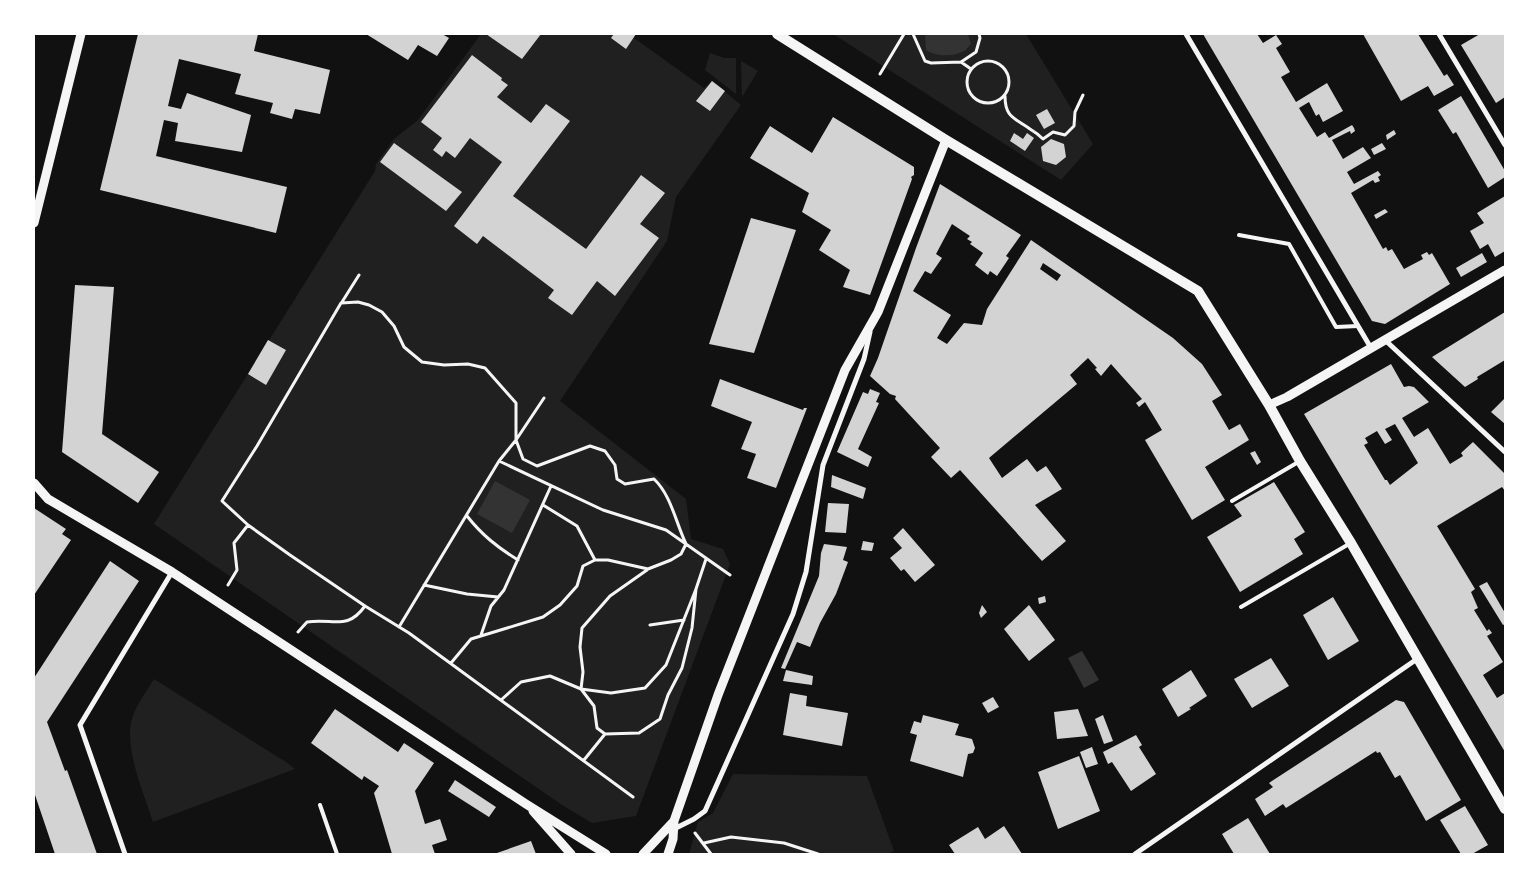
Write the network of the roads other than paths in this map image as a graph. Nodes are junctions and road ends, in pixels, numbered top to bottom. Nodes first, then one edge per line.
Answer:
1 (81, 34) edge
2 (777, 34) edge
3 (1186, 34) edge
4 (1439, 34) edge
5 (946, 140) junction
6 (1505, 145) edge
7 (34, 223) edge
8 (1239, 235) dead end
9 (1505, 270) edge
10 (871, 324) junction
11 (1358, 326) junction
12 (1385, 340) junction
13 (1371, 348) junction
14 (1269, 405) junction
15 (1505, 452) edge
16 (1300, 461) junction
17 (34, 484) edge
18 (1232, 501) dead end
19 (1351, 543) junction
20 (172, 572) junction
21 (1241, 607) dead end
22 (1417, 659) junction
23 (1502, 798) edge
24 (526, 804) junction
25 (320, 805) dead end
26 (1505, 809) edge
27 (673, 825) junction
28 (125, 854) edge
29 (337, 854) edge
30 (571, 854) edge
31 (606, 854) edge
32 (643, 854) edge
33 (668, 854) edge
34 (1135, 854) edge

1 - 7 street
2 - 5 main road
3 - 11 street
4 - 6 street
5 - 10 street
5 - 14 main road
8 - 11 lane
9 - 12 street
10 - 27 street
10 - 27 street
11 - 13 street
12 - 13 street
12 - 15 street
13 - 14 street
14 - 16 main road
16 - 18 lane
16 - 19 main road
17 - 20 street
19 - 21 lane
19 - 22 main road
20 - 24 street
20 - 28 street
22 - 23 main road
22 - 34 street
23 - 26 main road
24 - 30 street
24 - 31 street
25 - 29 lane
27 - 32 street
27 - 33 street

